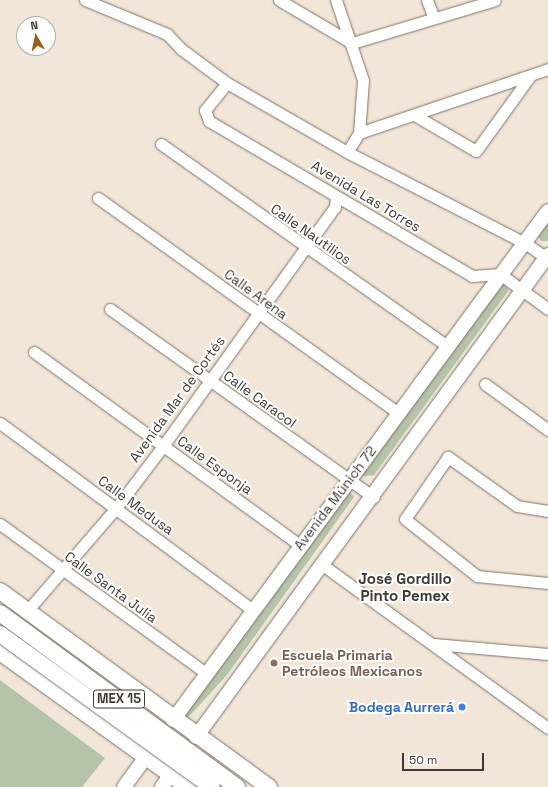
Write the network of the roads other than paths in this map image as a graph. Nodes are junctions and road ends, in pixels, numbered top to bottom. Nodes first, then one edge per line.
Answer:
1 (85, 0) edge
2 (279, 0) edge
3 (336, 0) edge
4 (427, 0) edge
5 (495, 0) edge
6 (433, 16) junction
7 (352, 43) junction
8 (548, 69) edge
9 (530, 76) junction
10 (227, 83) junction
11 (416, 116) junction
12 (359, 133) junction
13 (161, 144) dead end
14 (347, 152) junction
15 (336, 196) junction
16 (98, 198) dead end
17 (548, 211) edge
18 (525, 243) junction
19 (304, 248) junction
20 (547, 258) edge
21 (500, 274) junction
22 (521, 292) junction
23 (110, 309) dead end
24 (548, 309) edge
25 (257, 313) junction
26 (446, 345) junction
27 (34, 352) dead end
28 (210, 381) junction
29 (485, 384) dead end
30 (398, 413) junction
31 (0, 424) edge
32 (548, 430) edge
33 (163, 446) junction
34 (350, 481) junction
35 (374, 497) junction
36 (116, 508) junction
37 (548, 511) edge
38 (0, 524) edge
39 (300, 545) junction
40 (324, 566) junction
41 (62, 570) junction
42 (548, 583) edge
43 (0, 591) edge
44 (253, 610) junction
45 (27, 611) junction
46 (0, 613) edge
47 (0, 634) edge
48 (433, 644) junction
49 (0, 652) edge
50 (548, 654) edge
51 (207, 674) junction
52 (123, 684) junction
53 (91, 718) junction
54 (173, 720) junction
55 (548, 728) edge
56 (196, 736) junction
57 (146, 758) junction
58 (238, 766) junction
59 (166, 781) edge
60 (124, 787) edge
61 (188, 787) edge
62 (204, 787) edge
63 (212, 787) edge
64 (237, 787) edge
65 (269, 787) edge

1 - 10 street, Avenida Las Torres
2 - 7 street
3 - 7 street
4 - 6 street
5 - 6 street
6 - 7 street
7 - 12 street
8 - 9 street
9 - 11 street
9 - 11 street
10 - 14 street, Avenida Las Torres
10 - 15 street, Avenida Las Torres
11 - 12 street
12 - 14 street
13 - 19 street, Calle Nautilios
14 - 18 street, Avenida Las Torres
15 - 19 street, Avenida Mar de Cortés
15 - 21 street, Avenida Las Torres
16 - 25 street, Calle Arena
17 - 18 main road, Avenida Múnich 72
18 - 20 street, Avenida Las Torres
18 - 21 main road, Avenida Múnich 72
19 - 25 street, Avenida Mar de Cortés
19 - 26 street, Calle Nautilios
20 - 22 main road
21 - 22 street
21 - 26 main road, Avenida Múnich 72
22 - 24 street
22 - 35 main road
23 - 28 street, Calle Caracol
25 - 28 street, Avenida Mar de Cortés
25 - 30 street, Calle Arena
26 - 30 main road, Avenida Múnich 72
27 - 33 street, Calle Esponja
28 - 33 street, Avenida Mar de Cortés
28 - 34 street, Calle Caracol
29 - 32 street
30 - 34 main road, Avenida Múnich 72
31 - 36 street, Calle Medusa
33 - 36 street, Avenida Mar de Cortés
33 - 39 street, Calle Esponja
34 - 35 street, Calle Caracol
34 - 39 main road, Avenida Múnich 72
35 - 40 main road
36 - 41 street, Avenida Mar de Cortés
36 - 44 street, Calle Medusa
37 - 42 street
38 - 41 street, Calle Santa Julia
39 - 44 main road, Avenida Múnich 72
40 - 48 street
40 - 56 main road
41 - 45 street, Avenida Mar de Cortés
41 - 51 street, Calle Santa Julia
43 - 45 highway
44 - 51 main road, Avenida Múnich 72
45 - 52 highway
46 - 64 highway, MEX 15, bridge
47 - 63 highway, MEX 15, bridge
48 - 50 street
48 - 55 street
49 - 53 highway
51 - 54 main road, Avenida Múnich 72
52 - 53 highway
52 - 54 highway
53 - 57 highway
54 - 56 highway
54 - 57 highway, Avenida Múnich 72
56 - 58 highway
56 - 59 highway
57 - 59 highway
57 - 60 main road, Avenida Múnich 72
58 - 62 highway
58 - 65 highway
59 - 61 highway

